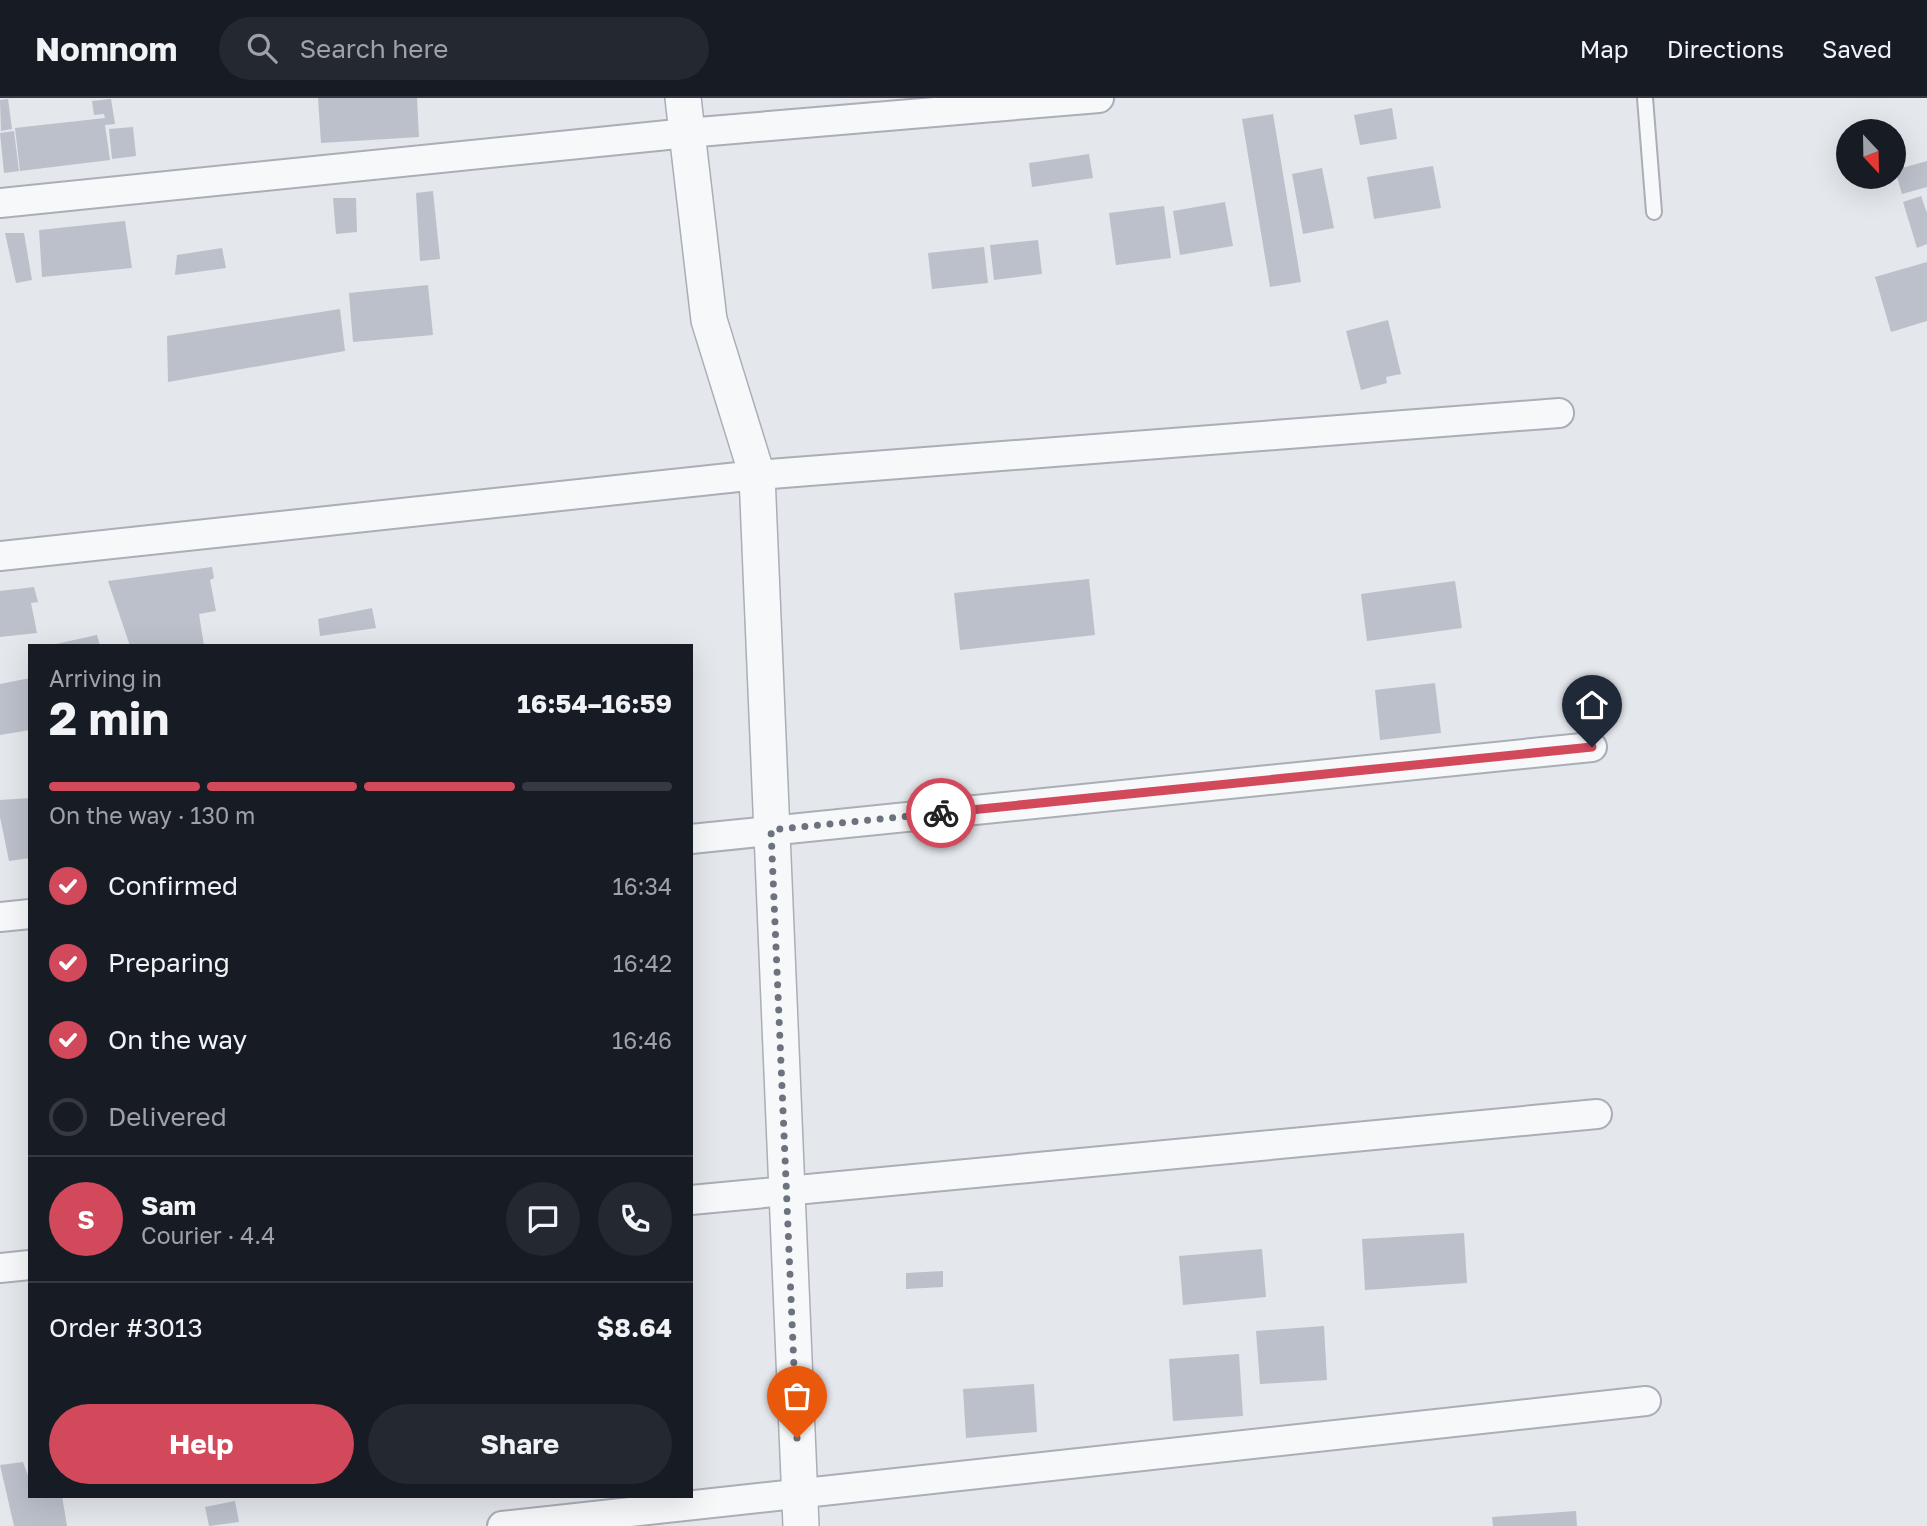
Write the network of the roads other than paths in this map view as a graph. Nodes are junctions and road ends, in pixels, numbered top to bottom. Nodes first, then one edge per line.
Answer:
1 (683, 98) edge
2 (1099, 98) edge
3 (1645, 98) edge
4 (687, 133) junction
5 (0, 203) edge
6 (1654, 212) dead end
7 (1559, 412) dead end
8 (757, 475) junction
9 (0, 556) edge
10 (1592, 747) dead end
11 (771, 830) junction
12 (693, 839) edge
13 (28, 914) edge
14 (0, 917) edge
15 (1597, 1114) dead end
16 (786, 1191) junction
17 (693, 1200) edge
18 (28, 1265) edge
19 (0, 1268) edge
20 (1646, 1401) dead end
21 (800, 1509) edge
22 (502, 1526) edge

1 - 4 street
2 - 4 street
3 - 6 lane
4 - 5 street
4 - 8 street
7 - 8 street
8 - 9 street
8 - 11 street
10 - 11 street
11 - 12 street
11 - 16 street
13 - 14 street
15 - 16 street
16 - 17 street
16 - 21 street
18 - 19 street
20 - 21 street
21 - 22 street

